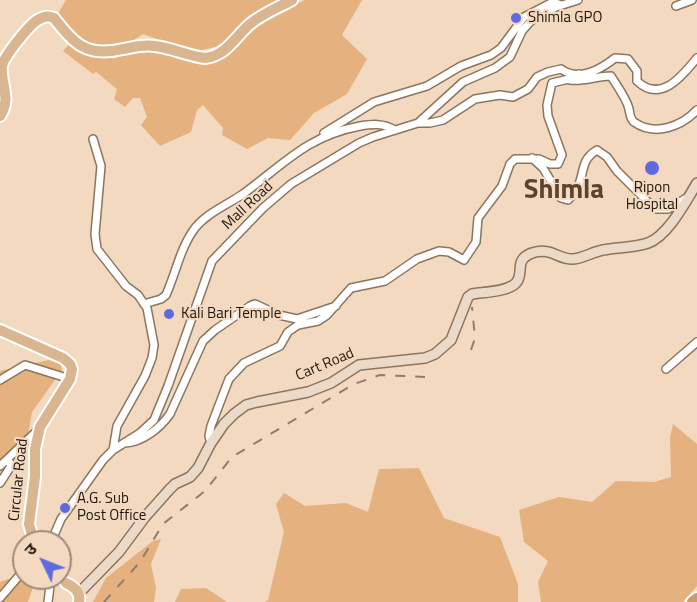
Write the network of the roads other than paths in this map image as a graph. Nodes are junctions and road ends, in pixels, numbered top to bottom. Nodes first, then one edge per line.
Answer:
1 (292, 0) edge
2 (578, 0) edge
3 (692, 0) edge
4 (561, 5) junction
5 (676, 6) dead end
6 (697, 58) edge
7 (579, 74) junction
8 (567, 80) junction
9 (697, 110) edge
10 (0, 116) edge
11 (418, 123) junction
12 (395, 130) junction
13 (93, 139) dead end
14 (315, 140) junction
15 (532, 158) junction
16 (697, 183) edge
17 (689, 196) junction
18 (144, 304) junction
19 (337, 306) junction
20 (0, 330) edge
21 (697, 342) edge
22 (666, 369) dead end
23 (70, 379) junction
24 (0, 380) edge
25 (40, 427) junction
26 (211, 442) junction
27 (123, 443) junction
28 (112, 450) junction
29 (3, 464) edge
30 (0, 483) edge
31 (31, 530) edge
32 (56, 530) edge
33 (12, 584) edge
34 (79, 597) edge
35 (0, 598) edge
36 (697, 598) edge
37 (692, 602) edge

1 - 10 main road
2 - 4 street, Mall Road
3 - 5 street
4 - 11 street, Mall Road
4 - 14 street
6 - 7 street
7 - 8 street
7 - 11 street
8 - 9 street
8 - 15 street
11 - 12 street, Mall Road
12 - 14 street
12 - 27 street, Mall Road
13 - 18 street
14 - 18 street
15 - 17 street
15 - 19 street
16 - 17 main road, Cart Road
17 - 26 main road, Cart Road
18 - 28 street
19 - 26 street
19 - 27 street
20 - 23 main road
21 - 22 street
23 - 24 street
23 - 25 main road, Circular Road
25 - 29 street
25 - 31 main road, Circular Road
26 - 34 main road, Cart Road
27 - 28 street, Mall Road
28 - 32 street, Mall Road
29 - 30 street
33 - 35 street
36 - 37 highway

